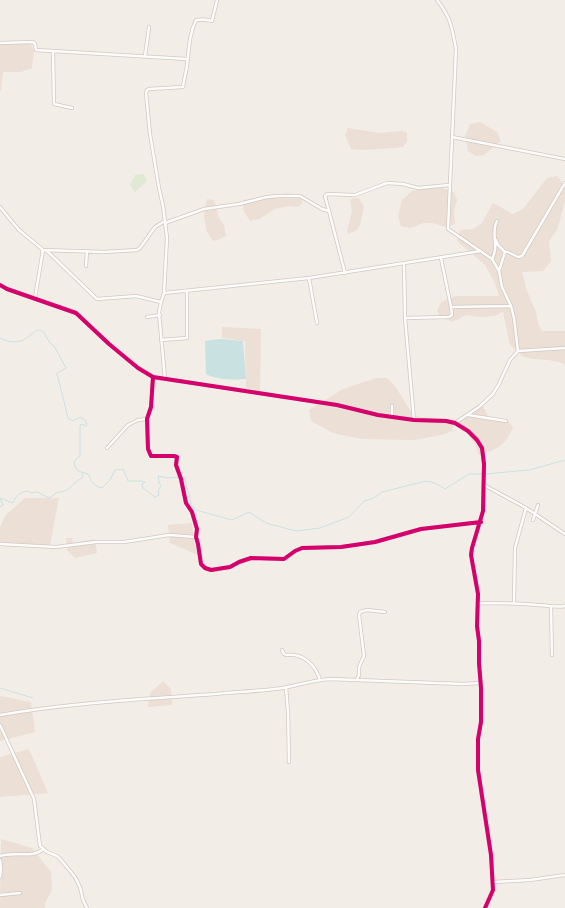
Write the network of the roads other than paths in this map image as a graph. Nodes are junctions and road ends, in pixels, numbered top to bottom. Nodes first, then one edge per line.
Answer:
1 (217, 0) edge
2 (437, 0) edge
3 (149, 27) dead end
4 (0, 43) edge
5 (53, 51) junction
6 (145, 56) junction
7 (187, 59) junction
8 (72, 108) dead end
9 (452, 137) junction
10 (565, 159) edge
11 (565, 183) edge
12 (449, 185) junction
13 (0, 207) edge
14 (329, 211) junction
15 (165, 222) junction
16 (496, 223) dead end
17 (495, 236) junction
18 (44, 251) junction
19 (87, 251) junction
20 (481, 251) junction
21 (505, 252) junction
22 (441, 258) junction
23 (492, 259) junction
24 (404, 264) junction
25 (86, 266) dead end
26 (499, 271) junction
27 (345, 273) junction
28 (309, 278) junction
29 (0, 285) edge
30 (187, 291) junction
31 (164, 293) junction
32 (35, 298) junction
33 (161, 302) junction
34 (511, 306) junction
35 (451, 307) junction
36 (160, 315) junction
37 (147, 317) dead end
38 (405, 318) junction
39 (317, 323) dead end
40 (161, 340) junction
41 (565, 348) edge
42 (518, 351) junction
43 (153, 377) junction
44 (165, 379) junction
45 (392, 406) dead end
46 (468, 415) junction
47 (392, 417) junction
48 (147, 419) junction
49 (414, 420) junction
50 (506, 421) dead end
51 (455, 423) junction
52 (107, 448) dead end
53 (484, 485) junction
54 (538, 505) dead end
55 (526, 508) junction
56 (535, 514) junction
57 (533, 520) dead end
58 (481, 522) junction
59 (565, 534) edge
60 (196, 537) junction
61 (0, 544) edge
62 (478, 603) junction
63 (514, 603) junction
64 (551, 606) junction
65 (565, 606) edge
66 (386, 612) dead end
67 (282, 650) dead end
68 (552, 655) dead end
69 (320, 680) junction
70 (357, 680) junction
71 (481, 683) junction
72 (286, 688) junction
73 (0, 715) edge
74 (0, 726) edge
75 (289, 762) dead end
76 (44, 849) junction
77 (0, 856) edge
78 (0, 860) edge
79 (565, 875) edge
80 (0, 877) edge
81 (493, 882) junction
82 (20, 893) dead end
83 (0, 895) edge
84 (87, 908) edge
85 (485, 908) edge

1 - 7 street
2 - 9 street
3 - 6 street
4 - 5 street
5 - 6 street
5 - 8 street
6 - 7 street
7 - 15 street
9 - 10 street
9 - 12 street
11 - 21 street
12 - 14 street
12 - 20 street
13 - 18 street
14 - 15 street
14 - 27 street
15 - 19 street
15 - 31 street
16 - 17 street
17 - 21 street
17 - 23 street
18 - 19 street
18 - 32 street
18 - 33 street
19 - 25 street
20 - 22 street
20 - 23 street
21 - 26 street
22 - 24 street
22 - 35 street
23 - 26 street
24 - 27 street
24 - 38 street
26 - 34 street
27 - 28 street
28 - 30 street
28 - 39 street
29 - 32 street
30 - 31 street
30 - 40 street
31 - 33 street
32 - 43 street
33 - 36 street
34 - 35 street
34 - 42 street
35 - 38 street
36 - 37 street
36 - 40 street
38 - 49 street
40 - 44 street
41 - 42 street
42 - 46 street
43 - 44 street
43 - 48 street
44 - 47 street
45 - 47 street
46 - 50 street
46 - 51 street
47 - 49 street
48 - 52 street
48 - 60 street
49 - 51 street
51 - 53 street
53 - 55 street
53 - 58 street
54 - 56 street
55 - 56 street
55 - 63 street
56 - 57 street
56 - 59 street
58 - 60 street
58 - 62 street
60 - 61 street
62 - 63 street
62 - 71 street
63 - 64 street
64 - 65 street
64 - 68 street
66 - 70 street
67 - 69 street
69 - 70 street
69 - 72 street
70 - 71 street
71 - 81 street
72 - 73 street
72 - 75 street
74 - 76 street
76 - 77 street
76 - 84 street
78 - 80 street
79 - 81 street
81 - 85 street
82 - 83 street

